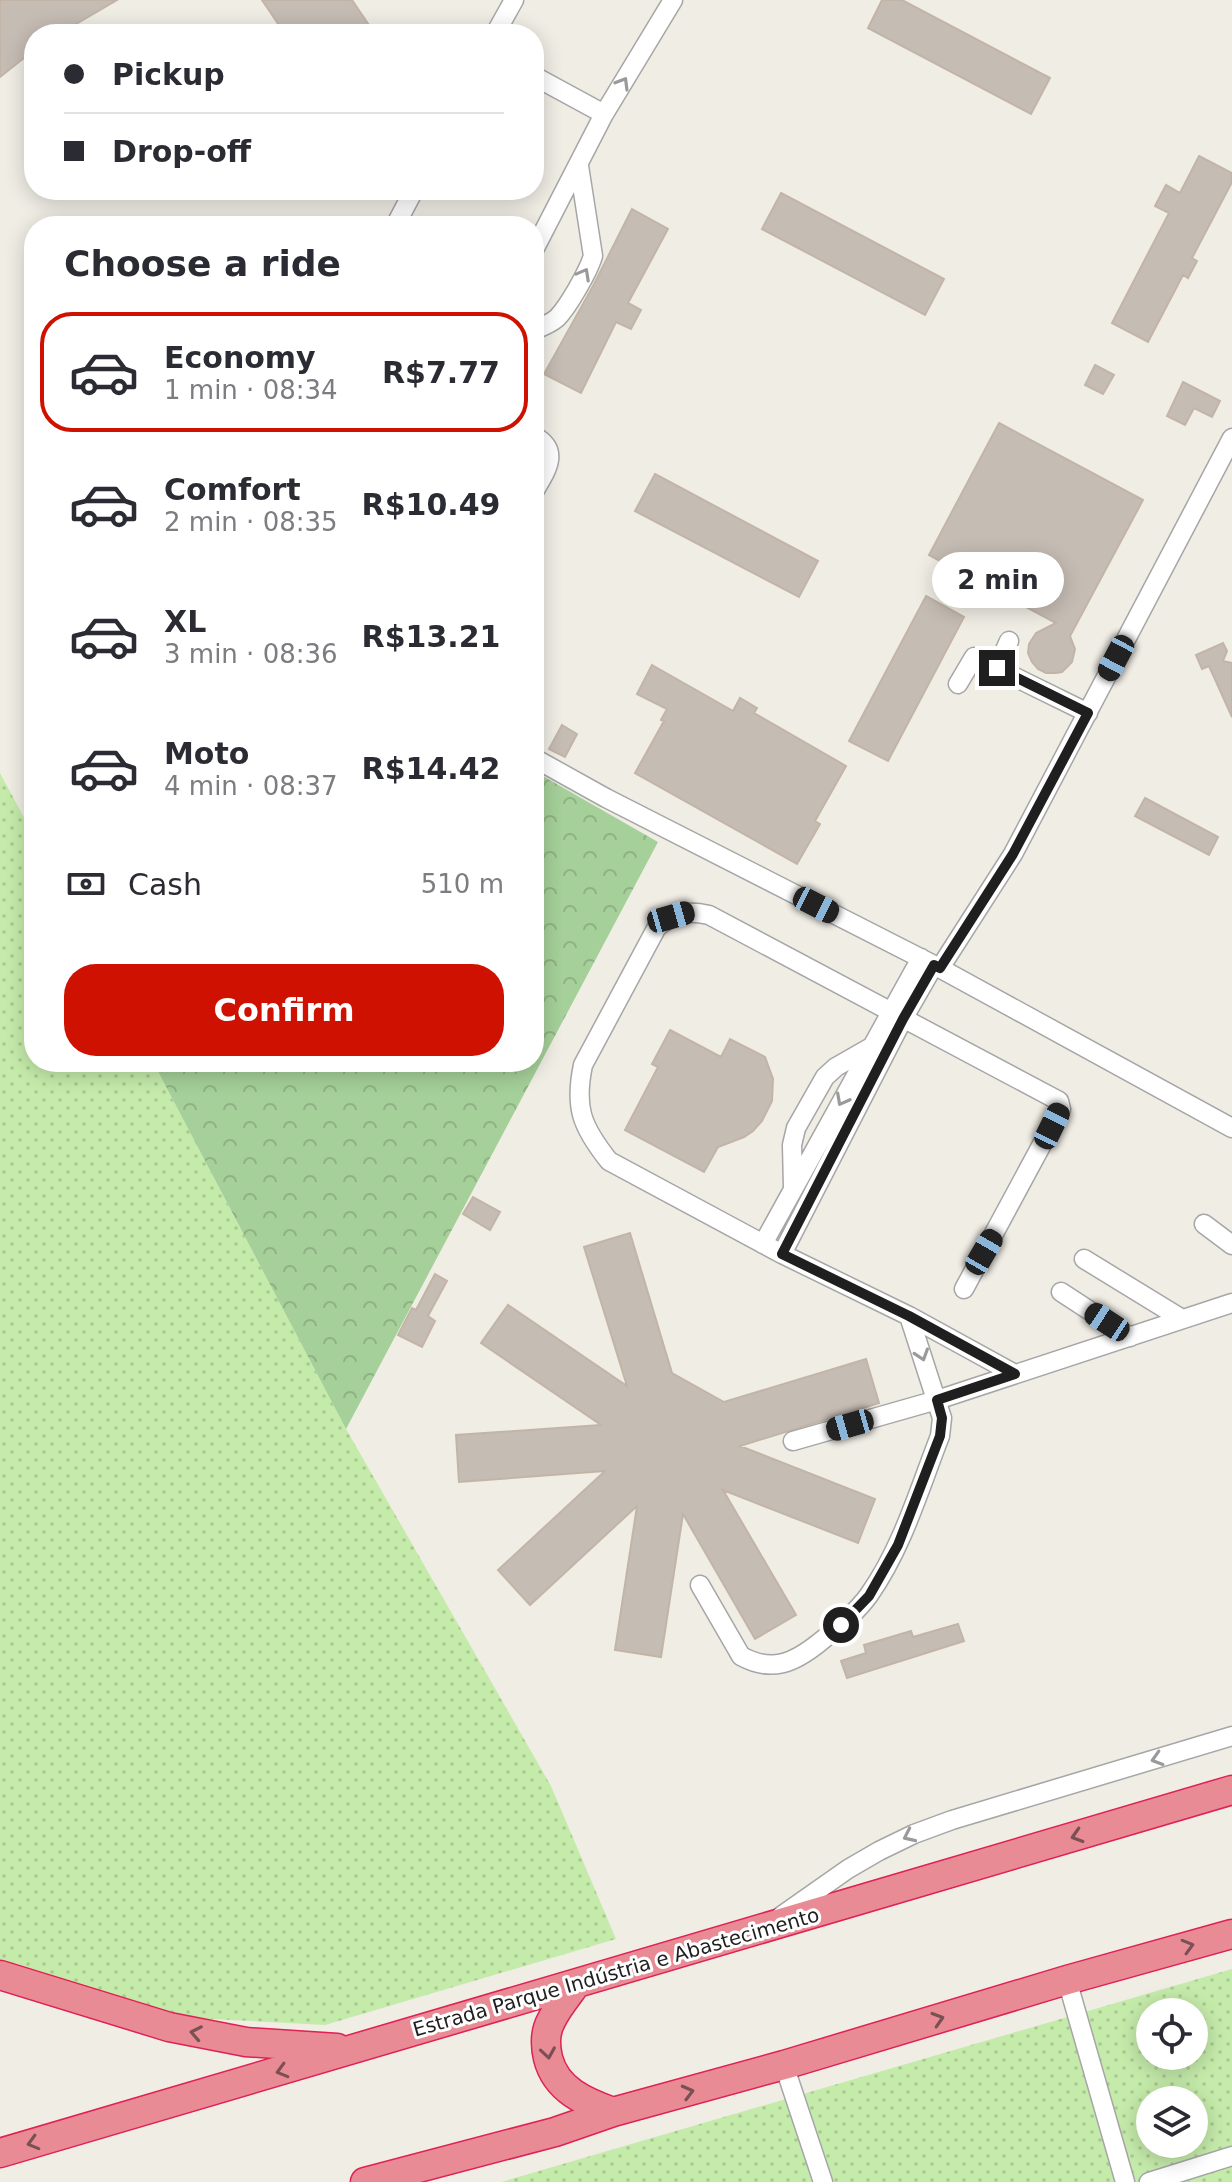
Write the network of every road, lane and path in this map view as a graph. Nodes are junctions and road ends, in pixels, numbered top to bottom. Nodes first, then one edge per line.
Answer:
1 (514, 0) edge
2 (673, 0) edge
3 (501, 24) edge
4 (544, 81) edge
5 (604, 114) junction
6 (579, 166) junction
7 (544, 231) edge
8 (544, 326) edge
9 (1232, 438) edge
10 (544, 443) edge
11 (544, 474) edge
12 (1009, 641) dead end
13 (997, 668) junction
14 (958, 684) dead end
15 (1088, 713) junction
16 (544, 764) edge
17 (932, 964) junction
18 (896, 1015) junction
19 (871, 1047) junction
20 (1232, 1128) edge
21 (793, 1191) junction
22 (806, 1206) junction
23 (1204, 1224) dead end
24 (763, 1244) junction
25 (1232, 1245) edge
26 (782, 1254) junction
27 (1084, 1259) dead end
28 (964, 1289) dead end
29 (1061, 1292) dead end
30 (1232, 1303) edge
31 (909, 1316) junction
32 (1182, 1319) junction
33 (1130, 1337) junction
34 (1015, 1374) junction
35 (937, 1400) junction
36 (793, 1441) dead end
37 (700, 1585) dead end
38 (1232, 1736) edge
39 (1232, 1790) edge
40 (762, 1930) junction
41 (1232, 1934) edge
42 (0, 1975) edge
43 (1067, 1980) junction
44 (576, 1984) junction
45 (357, 2049) junction
46 (784, 2065) junction
47 (613, 2112) junction
48 (555, 2132) junction
49 (0, 2153) edge
50 (1232, 2156) edge
51 (365, 2182) edge
52 (419, 2182) edge
53 (823, 2182) edge
54 (1125, 2182) edge
55 (1149, 2182) edge

1 - 3 lane
5 -> 2 lane
4 - 5 lane
5 - 6 lane
6 - 7 lane
8 -> 6 lane
9 - 15 lane
10 - 11 lane
12 - 13 lane
13 - 14 lane
13 - 15 lane
15 - 17 lane
16 - 17 lane
17 - 18 lane
17 - 20 lane
18 - 19 lane
18 - 22 lane
18 - 24 lane
18 - 28 lane
19 -> 21 lane
19 - 21 lane
21 - 22 lane
21 - 24 lane
22 - 26 lane
23 - 25 lane
24 - 26 lane
26 - 31 lane
27 - 32 lane
29 - 33 lane
30 - 32 lane
31 - 34 lane
31 -> 35 lane
32 - 33 lane
33 - 34 lane
34 - 35 lane
35 - 36 lane
35 - 37 lane
38 -> 40 lane
39 -> 40 highway, Estrada Parque Indústria e Abastecimento
40 - 44 highway, Estrada Parque Indústria e Abastecimento
43 -> 41 highway
45 -> 42 highway
46 -> 43 highway
43 - 54 lane
44 - 45 highway, Estrada Parque Indústria e Abastecimento
44 -> 47 highway
45 -> 49 highway, Estrada Parque Indústria e Abastecimento
47 -> 46 highway
46 - 53 lane
47 - 48 highway
48 - 51 highway
48 - 52 highway
50 - 55 lane

